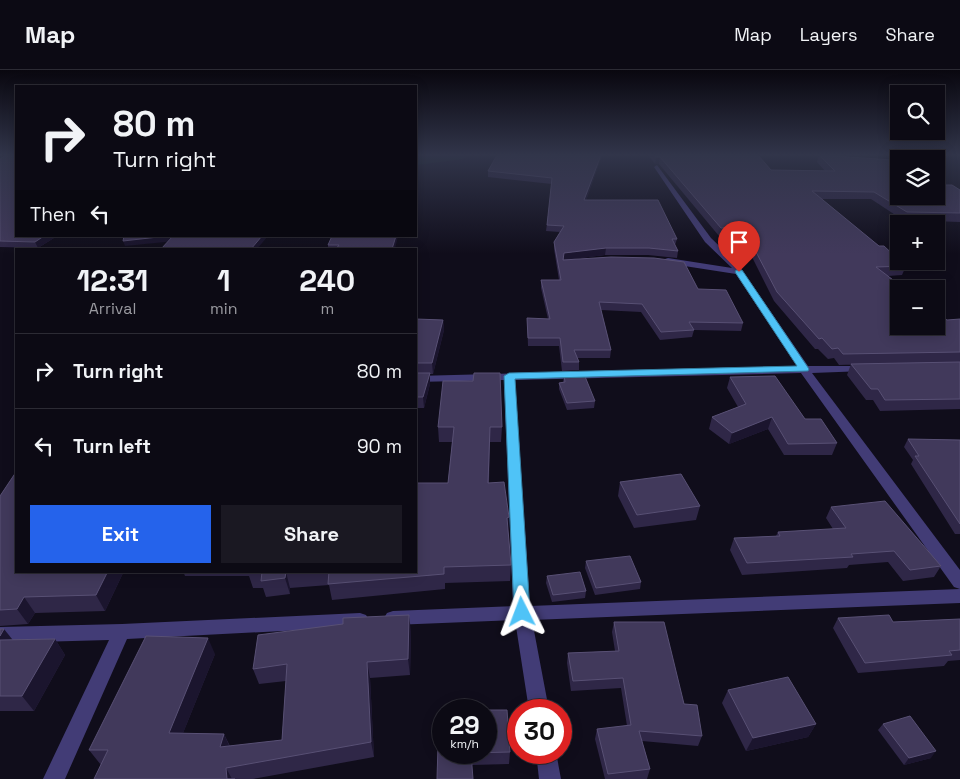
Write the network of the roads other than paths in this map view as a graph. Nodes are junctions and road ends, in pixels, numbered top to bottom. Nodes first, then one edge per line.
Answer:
1 (672, 188) edge
2 (658, 260) edge
3 (739, 272) junction
4 (872, 368) edge
5 (804, 369) junction
6 (509, 376) junction
7 (417, 379) edge
8 (960, 582) edge
9 (960, 596) edge
10 (522, 612) junction
11 (122, 632) junction
12 (0, 635) edge
13 (537, 699) edge
14 (548, 764) edge
15 (54, 779) edge
16 (550, 779) edge

1 - 3 street
2 - 3 street
3 - 5 street
4 - 5 street
5 - 6 street
5 - 8 street
6 - 7 street
6 - 10 street
9 - 10 street
10 - 11 street
10 - 13 street
11 - 12 street
11 - 15 street
14 - 16 street

